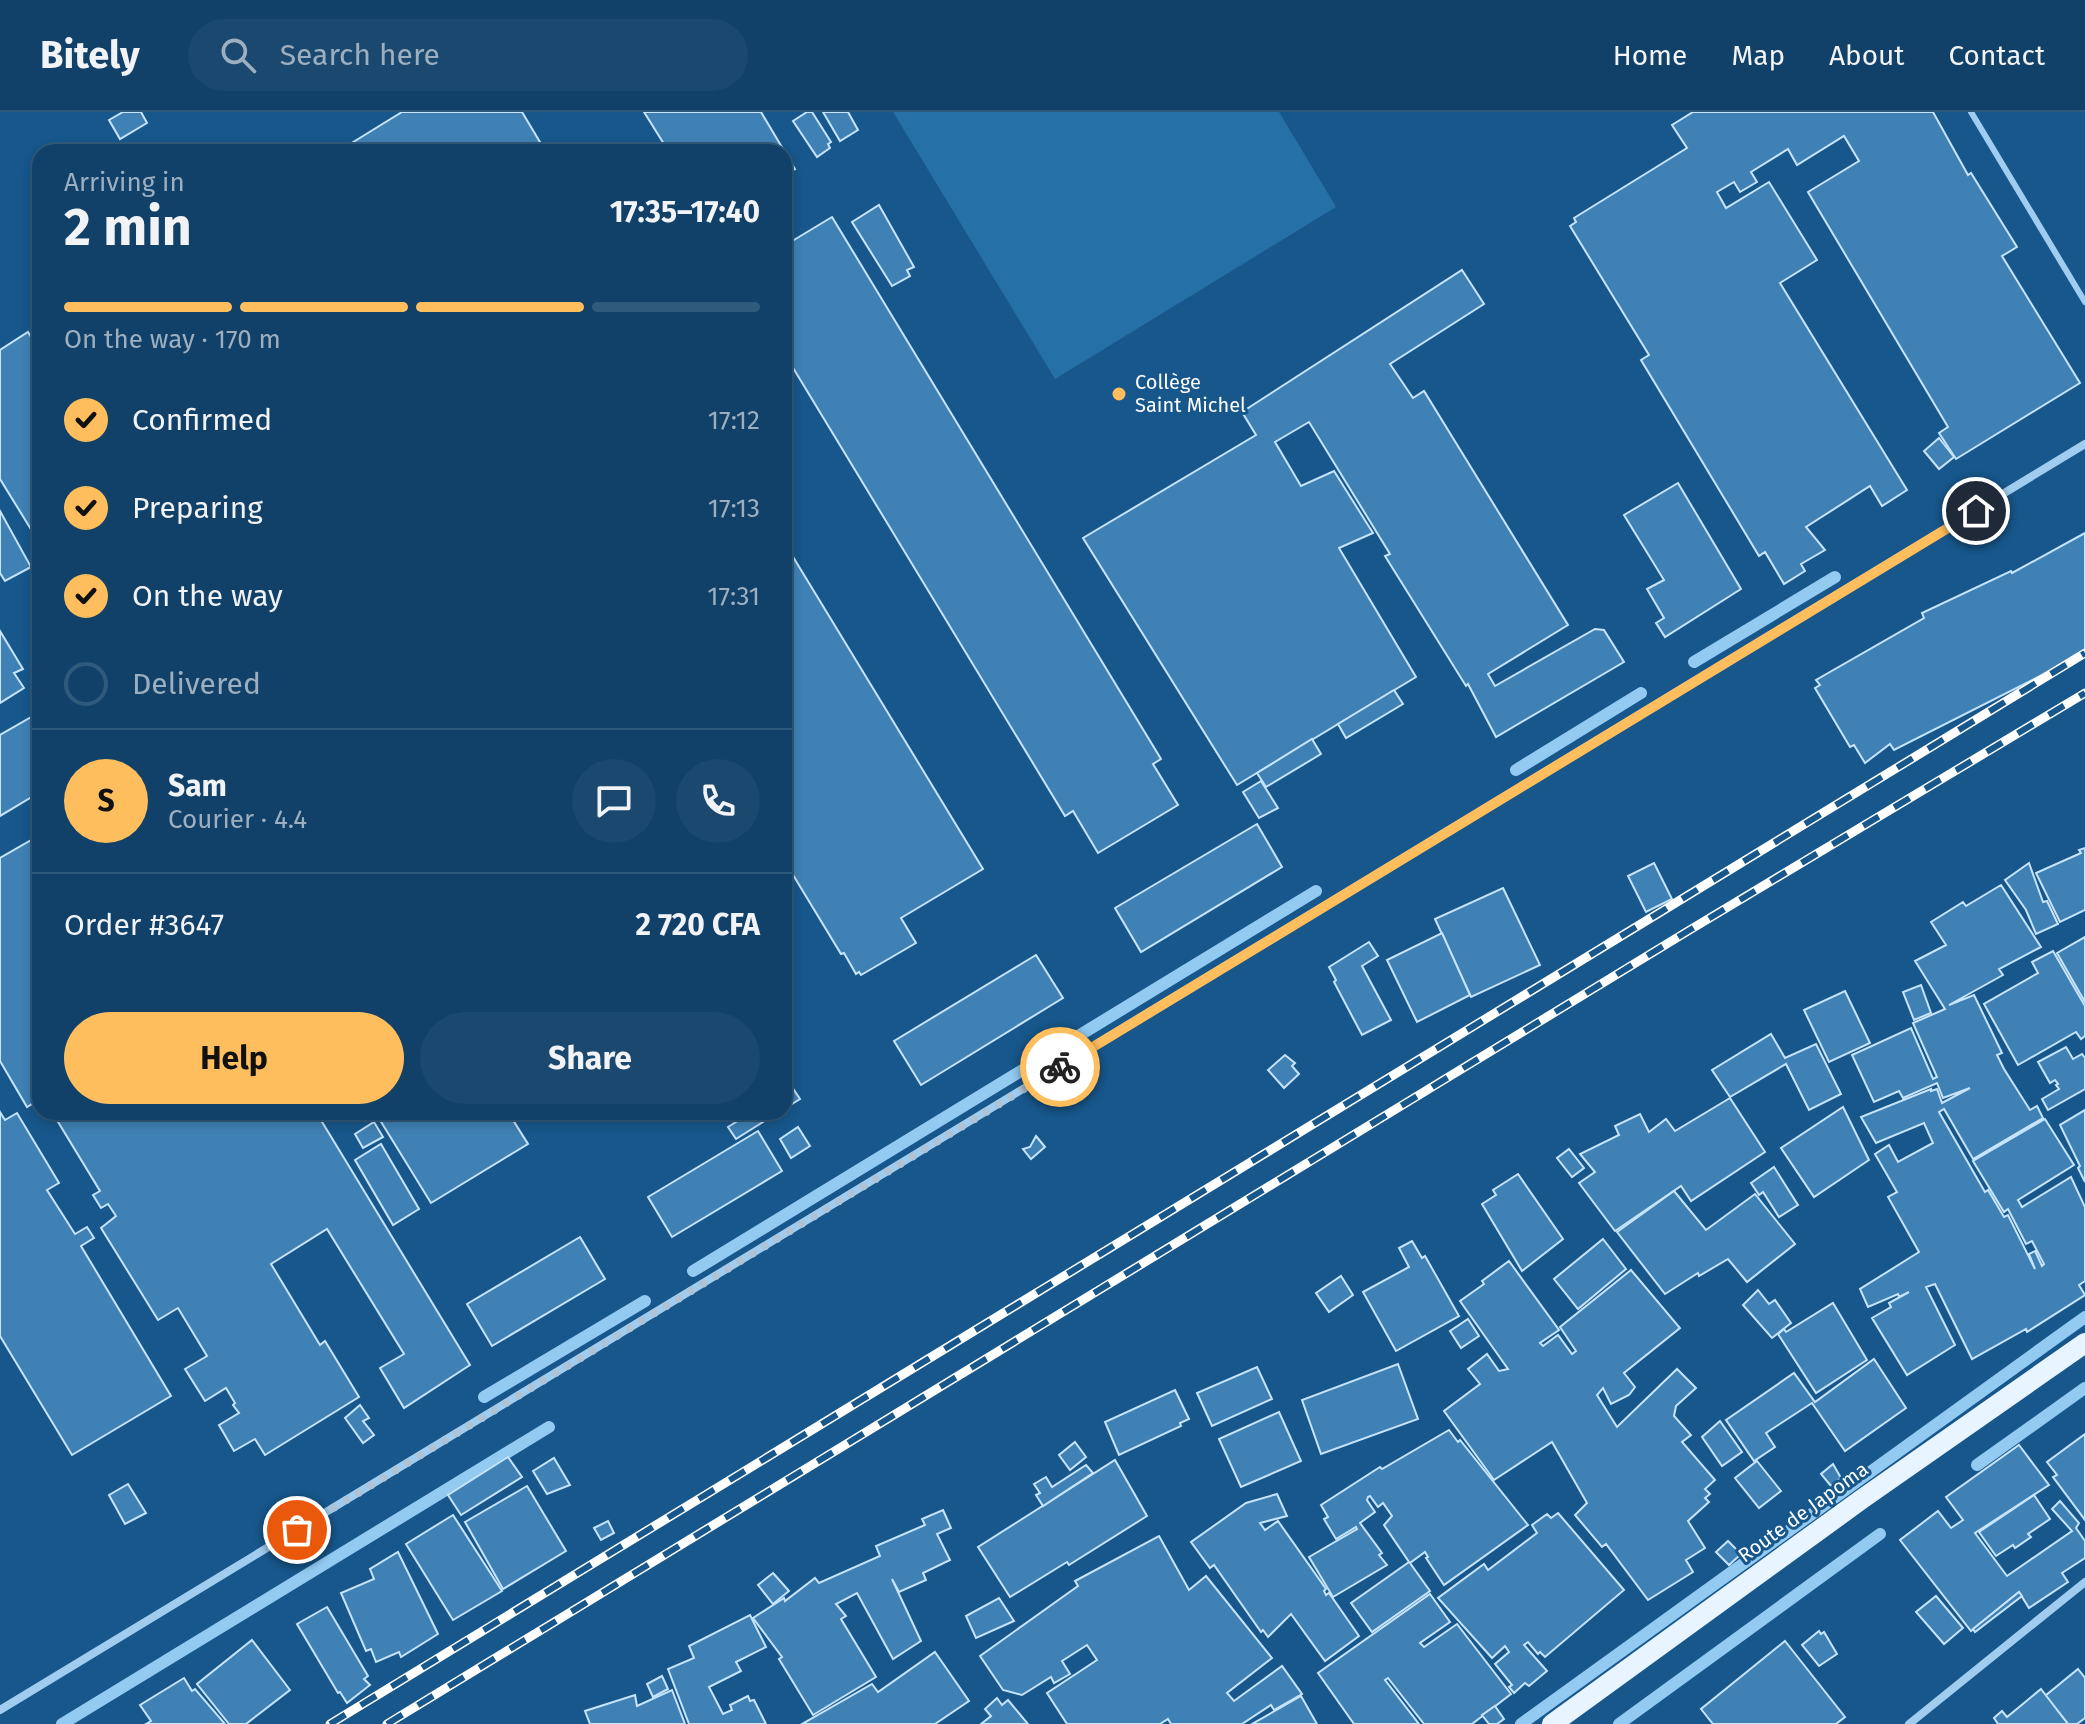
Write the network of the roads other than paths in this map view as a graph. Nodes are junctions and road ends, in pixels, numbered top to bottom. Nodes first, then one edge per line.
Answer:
1 (1971, 112) edge
2 (2085, 302) edge
3 (2085, 444) edge
4 (2085, 1343) edge
5 (2085, 1582) edge
6 (0, 1710) edge
7 (1552, 1724) edge
8 (1909, 1724) edge

1 - 2 lane
3 - 6 street
4 - 7 main road, Route de Japoma
5 - 8 street

